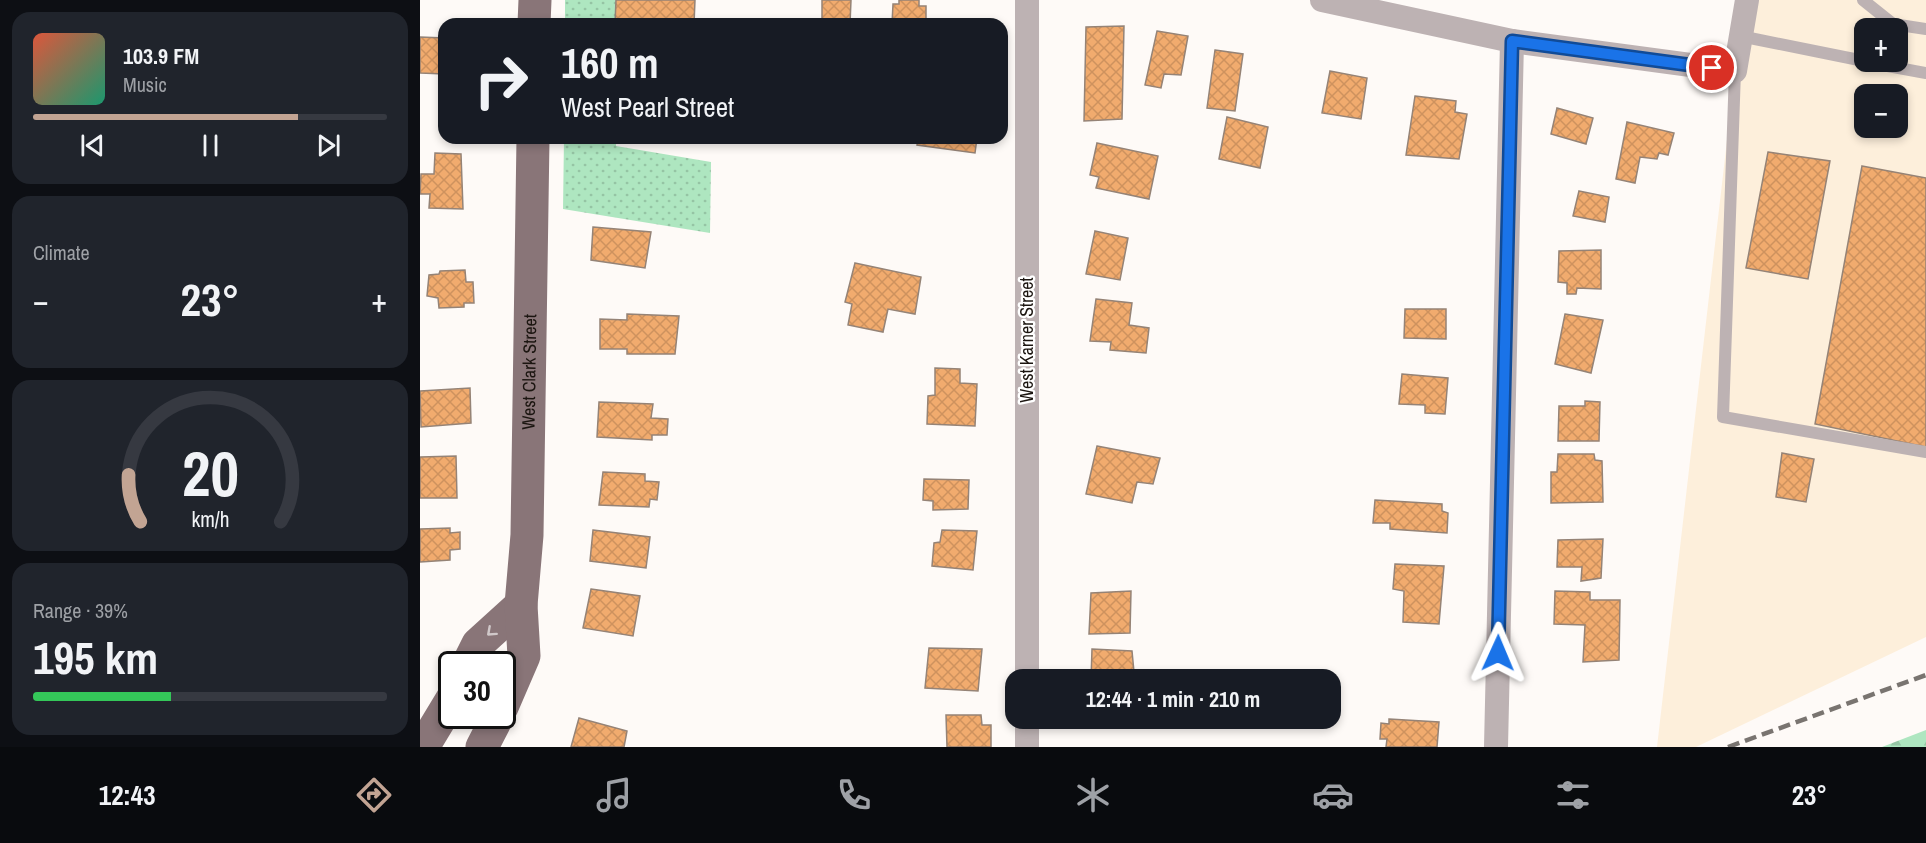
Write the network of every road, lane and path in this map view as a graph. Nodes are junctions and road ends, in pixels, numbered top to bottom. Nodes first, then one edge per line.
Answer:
1 (535, 0) edge
2 (1028, 0) edge
3 (1322, 0) edge
4 (1747, 0) edge
5 (1863, 0) edge
6 (534, 18) edge
7 (1926, 30) edge
8 (1740, 36) junction
9 (1512, 41) junction
10 (1854, 59) edge
11 (1908, 70) edge
12 (1735, 71) junction
13 (1926, 74) edge
14 (533, 144) edge
15 (1926, 452) edge
16 (521, 605) junction
17 (474, 651) edge
18 (1027, 669) edge
19 (516, 675) edge
20 (438, 722) edge
21 (491, 729) edge
22 (1027, 729) edge
23 (423, 747) edge
24 (482, 747) edge
25 (1027, 747) edge
26 (1496, 747) edge

1 - 6 main road
2 - 18 street, West Karner Street
3 - 9 street
4 - 8 street
5 - 7 lane
8 - 10 lane
8 - 12 street
9 - 12 street
9 - 26 street
11 - 13 lane
12 - 15 lane
14 - 16 main road, West Clark Street
16 -> 17 main road
16 - 19 main road, West Clark Street
20 - 23 main road
21 - 24 main road
22 - 25 street

